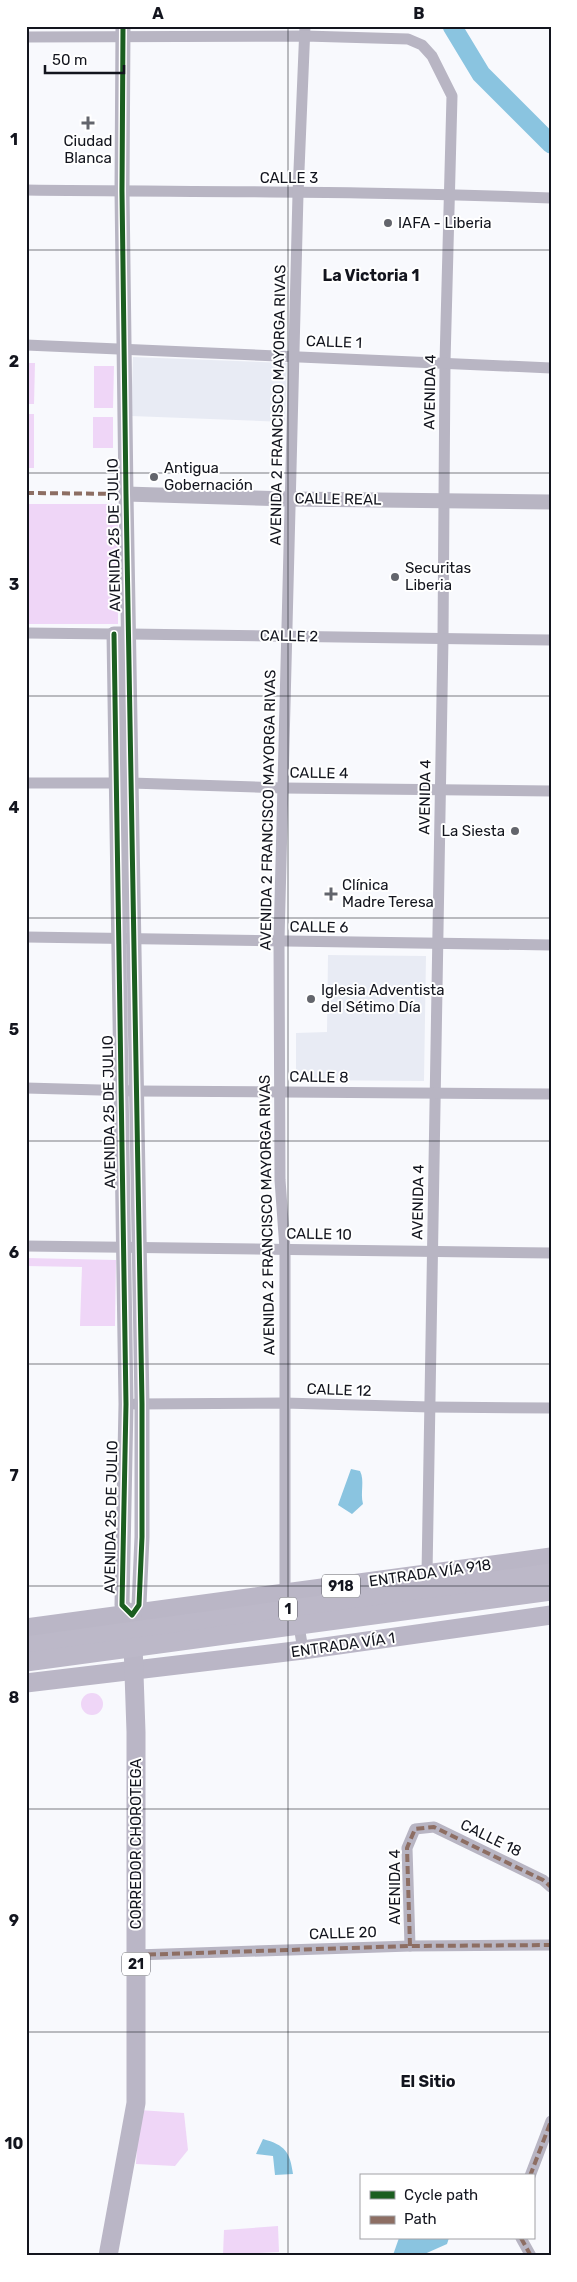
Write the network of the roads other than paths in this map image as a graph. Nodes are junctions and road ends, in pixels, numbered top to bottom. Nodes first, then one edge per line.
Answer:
1 (305, 31) edge
2 (123, 32) edge
3 (26, 36) edge
4 (26, 190) edge
5 (122, 191) junction
6 (298, 194) junction
7 (450, 194) junction
8 (551, 198) edge
9 (26, 344) edge
10 (124, 348) junction
11 (294, 356) junction
12 (445, 362) junction
13 (551, 368) edge
14 (126, 494) junction
15 (290, 499) junction
16 (443, 500) junction
17 (551, 502) edge
18 (26, 633) edge
19 (122, 634) junction
20 (287, 636) junction
21 (443, 638) junction
22 (551, 640) edge
23 (26, 783) edge
24 (124, 783) junction
25 (283, 788) junction
26 (440, 790) junction
27 (551, 791) edge
28 (26, 937) edge
29 (118, 937) junction
30 (134, 938) junction
31 (279, 941) junction
32 (438, 943) junction
33 (551, 944) edge
34 (26, 1088) edge
35 (121, 1091) junction
36 (136, 1091) junction
37 (280, 1092) junction
38 (435, 1093) junction
39 (551, 1094) edge
40 (26, 1246) edge
41 (123, 1247) junction
42 (139, 1248) junction
43 (285, 1249) junction
44 (433, 1250) junction
45 (551, 1253) edge
46 (284, 1403) junction
47 (126, 1404) junction
48 (142, 1404) junction
49 (430, 1408) junction
50 (551, 1408) edge
51 (551, 1557) edge
52 (551, 1573) edge
53 (427, 1574) junction
54 (551, 1591) edge
55 (285, 1594) junction
56 (132, 1615) junction
57 (551, 1615) edge
58 (26, 1628) edge
59 (26, 1646) edge
60 (303, 1650) junction
61 (276, 1654) junction
62 (26, 1662) edge
63 (136, 1670) junction
64 (26, 1684) edge
65 (415, 1828) joint
66 (551, 1887) edge
67 (551, 1945) edge
68 (410, 1946) junction
69 (136, 1955) junction
70 (551, 2121) edge
71 (531, 2174) edge
72 (522, 2240) edge
73 (108, 2256) edge
74 (531, 2256) edge

1 - 2 street
1 - 6 street, AVENIDA 2 FRANCISCO MAYORGA RIVAS
1 - 7 street, AVENIDA 4
2 - 3 street
2 - 5 street, AVENIDA 25 DE JULIO
4 - 5 street, CALLE 3
5 - 6 street, CALLE 3
5 - 10 street, AVENIDA 25 DE JULIO
6 - 7 street, CALLE 3
6 - 11 street, AVENIDA 2 FRANCISCO MAYORGA RIVAS
7 - 8 street, CALLE 3
7 - 12 street, AVENIDA 4
9 - 10 street, CALLE 1
10 - 11 street, CALLE 1
10 - 14 street, AVENIDA 25 DE JULIO
11 - 12 street, CALLE 1
11 - 15 street, AVENIDA 2 FRANCISCO MAYORGA RIVAS
12 - 13 street, CALLE 1
12 - 16 street, AVENIDA 4
14 - 15 street, CALLE REAL
14 - 19 street, AVENIDA 25 DE JULIO
15 - 16 street, CALLE REAL
15 - 20 street, AVENIDA 2 FRANCISCO MAYORGA RIVAS
16 - 17 street, CALLE REAL
16 - 21 street, AVENIDA 4
18 - 19 street, CALLE 2
19 - 20 street, CALLE 2
19 - 24 street, AVENIDA 25 DE JULIO
20 - 21 street, CALLE 2
20 - 25 street, AVENIDA 2 FRANCISCO MAYORGA RIVAS
21 - 22 street, CALLE 2
21 - 26 street, AVENIDA 4
23 - 24 street, CALLE 4
24 - 25 street, CALLE 4
24 - 29 street, AVENIDA 25 DE JULIO
24 - 30 street, AVENIDA 25 DE JULIO
25 - 26 street, CALLE 4
25 - 31 street, AVENIDA 2 FRANCISCO MAYORGA RIVAS
26 - 27 street, CALLE 4
26 - 32 street, AVENIDA 4
28 - 29 street, CALLE 6
29 - 30 street, CALLE 6
29 - 35 street, AVENIDA 25 DE JULIO
30 - 31 street, CALLE 6
30 - 36 street, AVENIDA 25 DE JULIO
31 - 32 street, CALLE 6
31 - 37 street, AVENIDA 2 FRANCISCO MAYORGA RIVAS
32 - 33 street, CALLE 6
32 - 38 street, AVENIDA 4
34 - 35 street, CALLE 8
35 - 36 street, CALLE 8
35 - 41 street, AVENIDA 25 DE JULIO
36 - 37 street, CALLE 8
36 - 42 street, AVENIDA 25 DE JULIO
37 - 38 street, CALLE 8
37 - 43 street, AVENIDA 2 FRANCISCO MAYORGA RIVAS
38 - 39 street, CALLE 8
38 - 44 street, AVENIDA 4
40 - 41 street, CALLE 10
41 - 42 street, CALLE 10
41 - 47 street, AVENIDA 25 DE JULIO
42 - 43 street, CALLE 10
42 - 48 street, AVENIDA 25 DE JULIO
43 - 44 street, CALLE 10
43 - 46 street, AVENIDA 2 FRANCISCO MAYORGA RIVAS
44 - 45 street, CALLE 10
44 - 49 street, AVENIDA 4
46 - 48 street, CALLE 12
46 - 49 street, CALLE 12
46 - 55 street, AVENIDA 2 FRANCISCO MAYORGA RIVAS
47 - 48 street, CALLE 12
47 - 56 street, AVENIDA 25 DE JULIO
48 - 56 street, AVENIDA 25 DE JULIO
49 - 50 street, CALLE 12
49 - 53 street, AVENIDA 4
51 - 53 main road, ENTRADA VÍA 918 / 918
52 - 59 highway, 1, bridge
53 - 55 main road, ENTRADA VÍA 918 / 918
54 - 62 highway, 1, bridge
55 - 56 main road, ENTRADA VÍA 918 / 918
55 - 60 street
55 - 61 street
56 - 58 main road
56 - 63 main road, AVENIDA 25 DE JULIO
57 - 60 main road, ENTRADA VÍA 1
60 - 61 main road, ENTRADA VÍA 1
61 - 63 main road, ENTRADA VÍA 1
63 - 64 main road, ENTRADA VÍA 1
63 - 69 main road, CORREDOR CHOROTEGA / 21
65 - 66 street, CALLE 18
65 - 68 street, AVENIDA 4
67 - 68 street, CALLE 20
68 - 69 street, CALLE 20
69 - 73 main road, CORREDOR CHOROTEGA / 21
70 - 71 street
72 - 74 street

